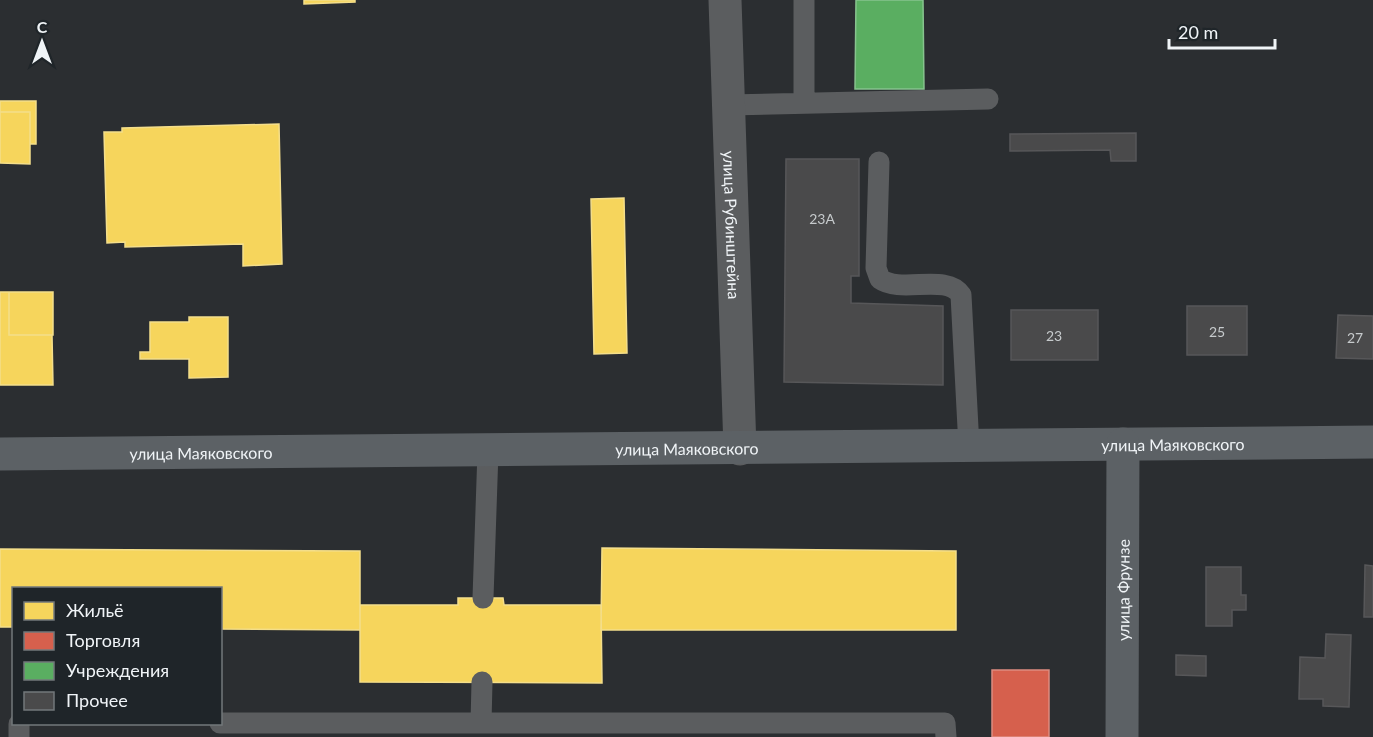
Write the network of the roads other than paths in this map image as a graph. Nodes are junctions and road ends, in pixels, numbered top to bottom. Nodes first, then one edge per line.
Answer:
1 (725, 0) edge
2 (804, 0) edge
3 (988, 99) dead end
4 (804, 104) junction
5 (728, 105) junction
6 (879, 162) dead end
7 (1373, 442) edge
8 (1123, 444) junction
9 (969, 447) junction
10 (740, 448) junction
11 (488, 451) junction
12 (0, 454) edge
13 (483, 598) dead end
14 (482, 682) dead end
15 (222, 723) edge
16 (481, 723) junction
17 (946, 737) edge
18 (1122, 737) edge

1 - 5 street, улица Рубинштейна
2 - 4 lane
3 - 4 lane
4 - 5 lane
5 - 10 street, улица Рубинштейна
6 - 9 lane
7 - 8 street, улица Маяковского
8 - 9 street, улица Маяковского
8 - 18 street, улица Фрунзе
9 - 10 street, улица Маяковского
10 - 11 street, улица Маяковского
11 - 12 street, улица Маяковского
11 - 13 lane
14 - 16 lane
15 - 16 lane
16 - 17 lane

